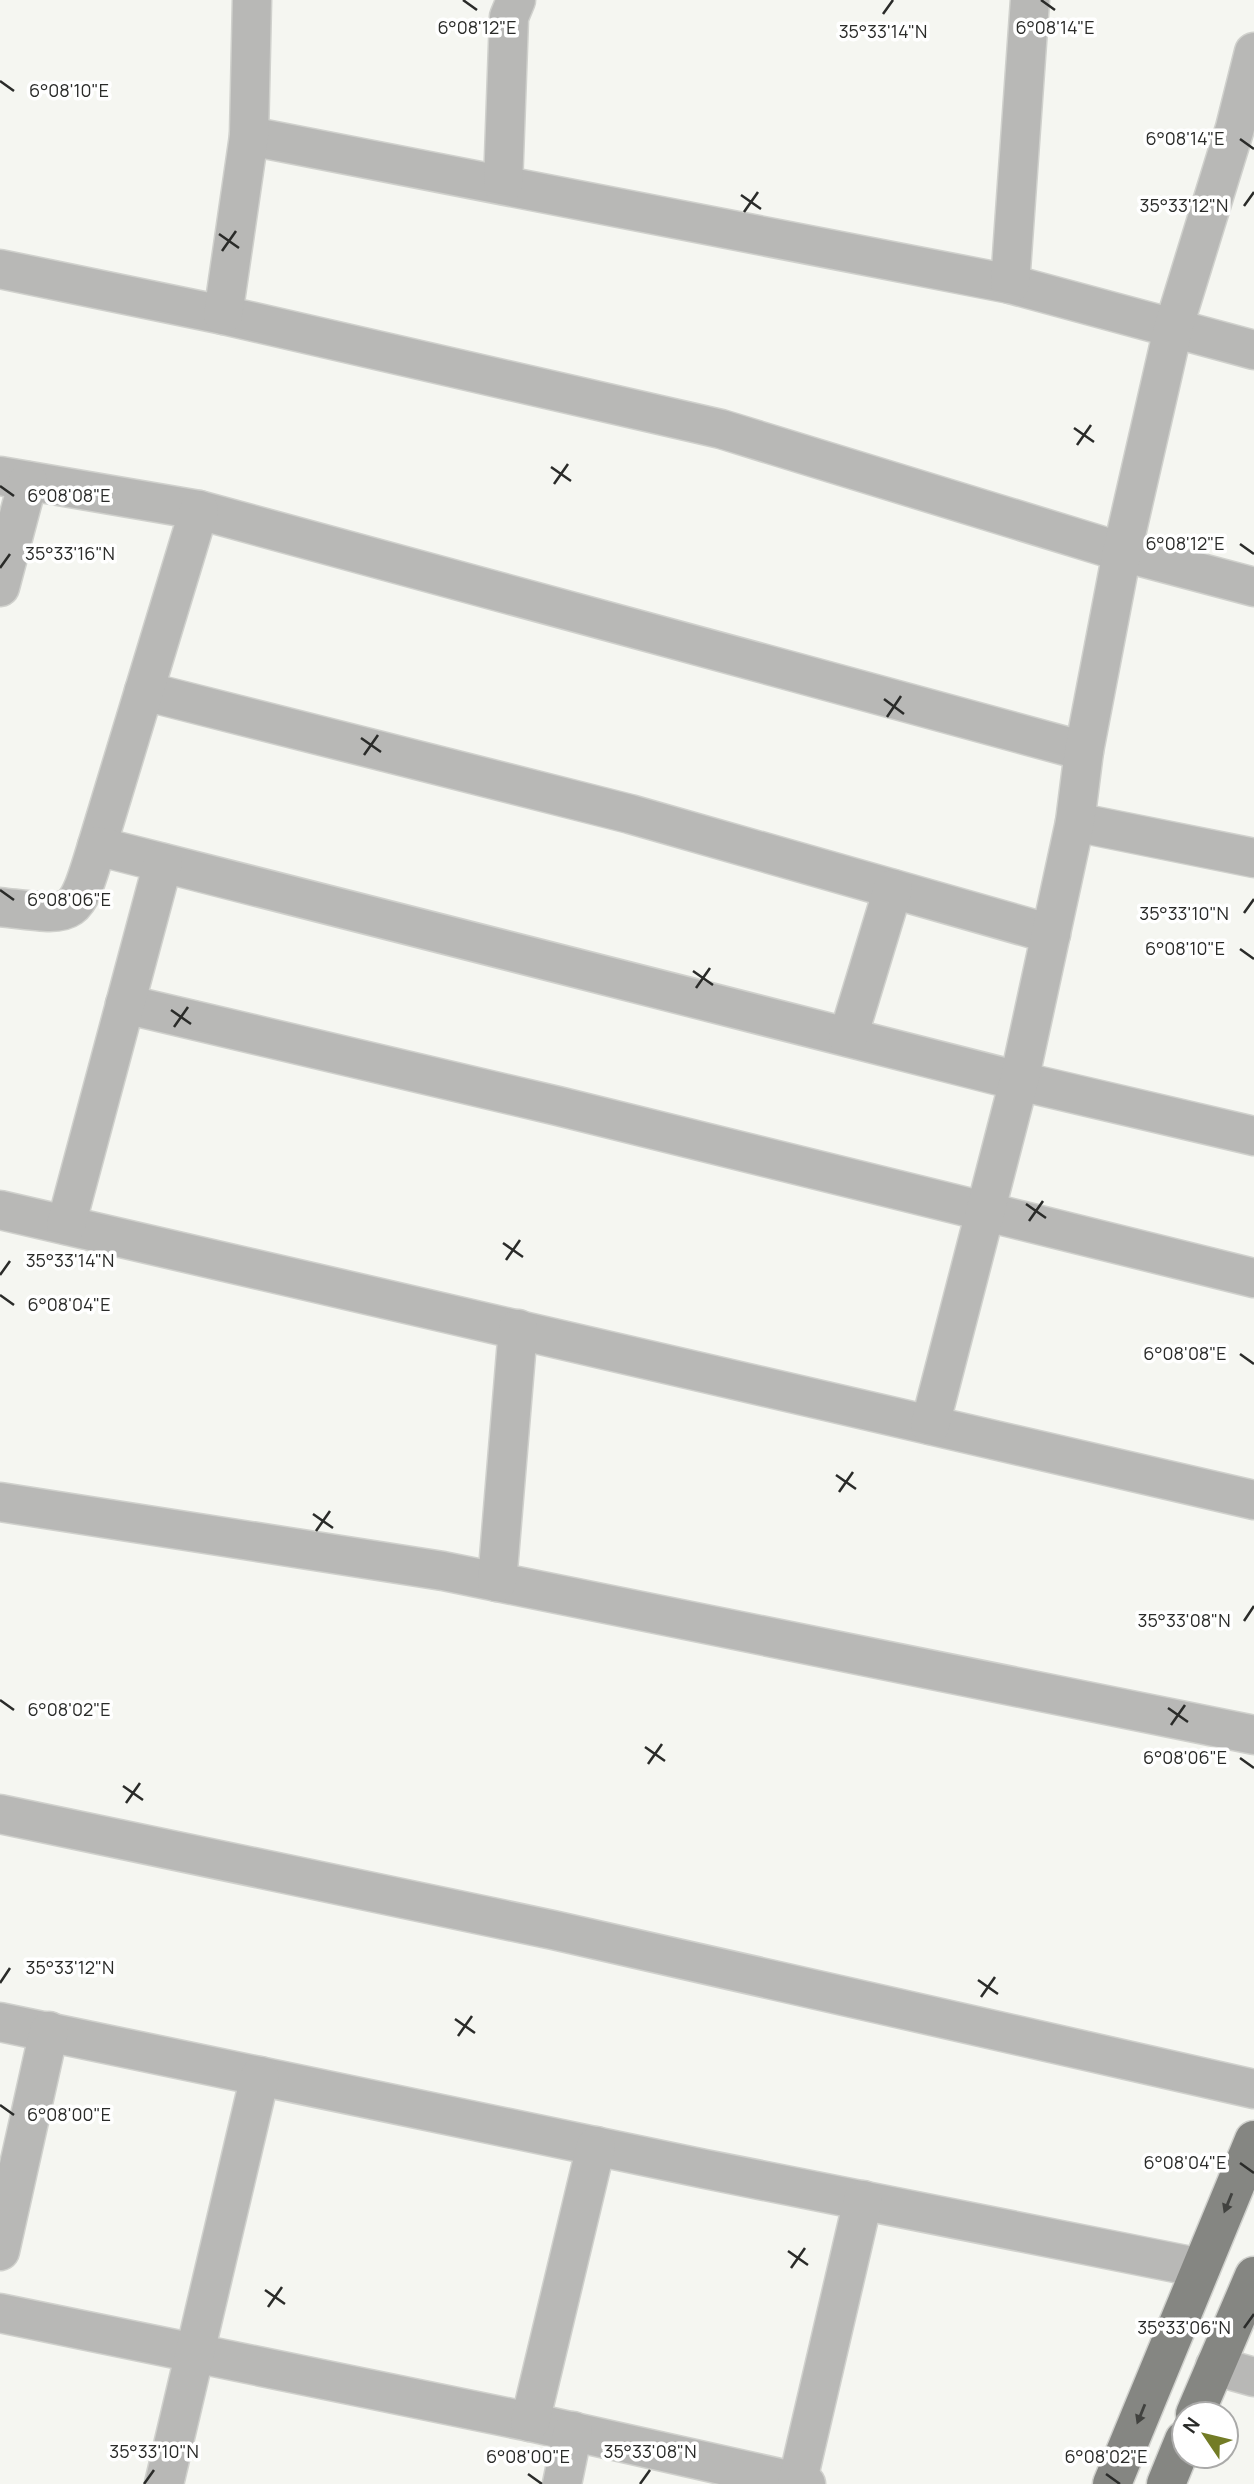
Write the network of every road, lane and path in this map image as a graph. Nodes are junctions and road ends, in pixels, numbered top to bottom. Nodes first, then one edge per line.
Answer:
1 (252, 0) edge
2 (516, 0) edge
3 (1030, 0) edge
4 (1254, 52) edge
5 (249, 136) junction
6 (503, 185) junction
7 (0, 269) edge
8 (1010, 284) junction
9 (223, 315) junction
10 (1173, 329) junction
11 (1254, 350) edge
12 (14, 479) edge
13 (199, 510) junction
14 (1122, 552) junction
15 (0, 587) edge
16 (1254, 587) edge
17 (144, 691) junction
18 (1084, 751) junction
19 (1075, 821) junction
20 (97, 846) junction
21 (1254, 858) edge
22 (163, 863) junction
23 (893, 889) junction
24 (0, 906) edge
25 (1051, 934) junction
26 (125, 1004) junction
27 (848, 1037) junction
28 (1019, 1081) junction
29 (1254, 1136) edge
30 (0, 1210) edge
31 (983, 1212) junction
32 (66, 1225) junction
33 (1254, 1278) edge
34 (518, 1329) junction
35 (930, 1425) junction
36 (1254, 1500) edge
37 (0, 1502) edge
38 (497, 1582) junction
39 (1254, 1735) edge
40 (0, 1814) edge
41 (0, 2022) edge
42 (50, 2031) junction
43 (260, 2076) junction
44 (1254, 2089) edge
45 (1254, 2140) edge
46 (596, 2146) junction
47 (863, 2200) junction
48 (0, 2251) edge
49 (1201, 2268) junction
50 (1254, 2276) edge
51 (0, 2313) edge
52 (197, 2352) junction
53 (1215, 2366) junction
54 (1254, 2377) edge
55 (1201, 2400) edge
56 (530, 2422) junction
57 (573, 2431) junction
58 (800, 2483) edge
59 (164, 2484) edge
60 (562, 2484) edge
61 (1112, 2484) edge

1 - 5 street
2 - 6 street
3 - 8 street
4 - 10 street
5 - 6 street
5 - 9 street
6 - 8 street
7 - 9 street
8 - 10 street
9 - 14 street
10 - 11 street
10 - 14 street
12 - 13 street
12 - 15 street
13 - 17 street
13 - 18 street
14 - 16 street
14 - 18 street
17 - 20 street
17 - 23 street
18 - 19 street
19 - 21 street
19 - 25 street
20 - 22 street
20 - 24 street
22 - 26 street
22 - 27 street
23 - 25 street
23 - 27 street
25 - 28 street
26 - 31 street
26 - 32 street
27 - 28 street
28 - 29 street
28 - 31 street
30 - 32 street
31 - 33 street
31 - 35 street
32 - 34 street
34 - 35 street
34 - 38 street
35 - 36 street
37 - 38 street
38 - 39 street
40 - 44 street
41 - 42 street
42 - 43 street
42 - 48 street
43 - 46 street
43 - 52 street
45 -> 49 main road
46 - 47 street
46 - 56 street
47 - 49 street
47 - 58 street
49 -> 61 main road
50 - 53 main road
51 - 52 street
52 - 56 street
52 - 59 street
53 - 54 street
53 - 55 main road
56 - 57 street
57 - 58 street
57 - 60 street

